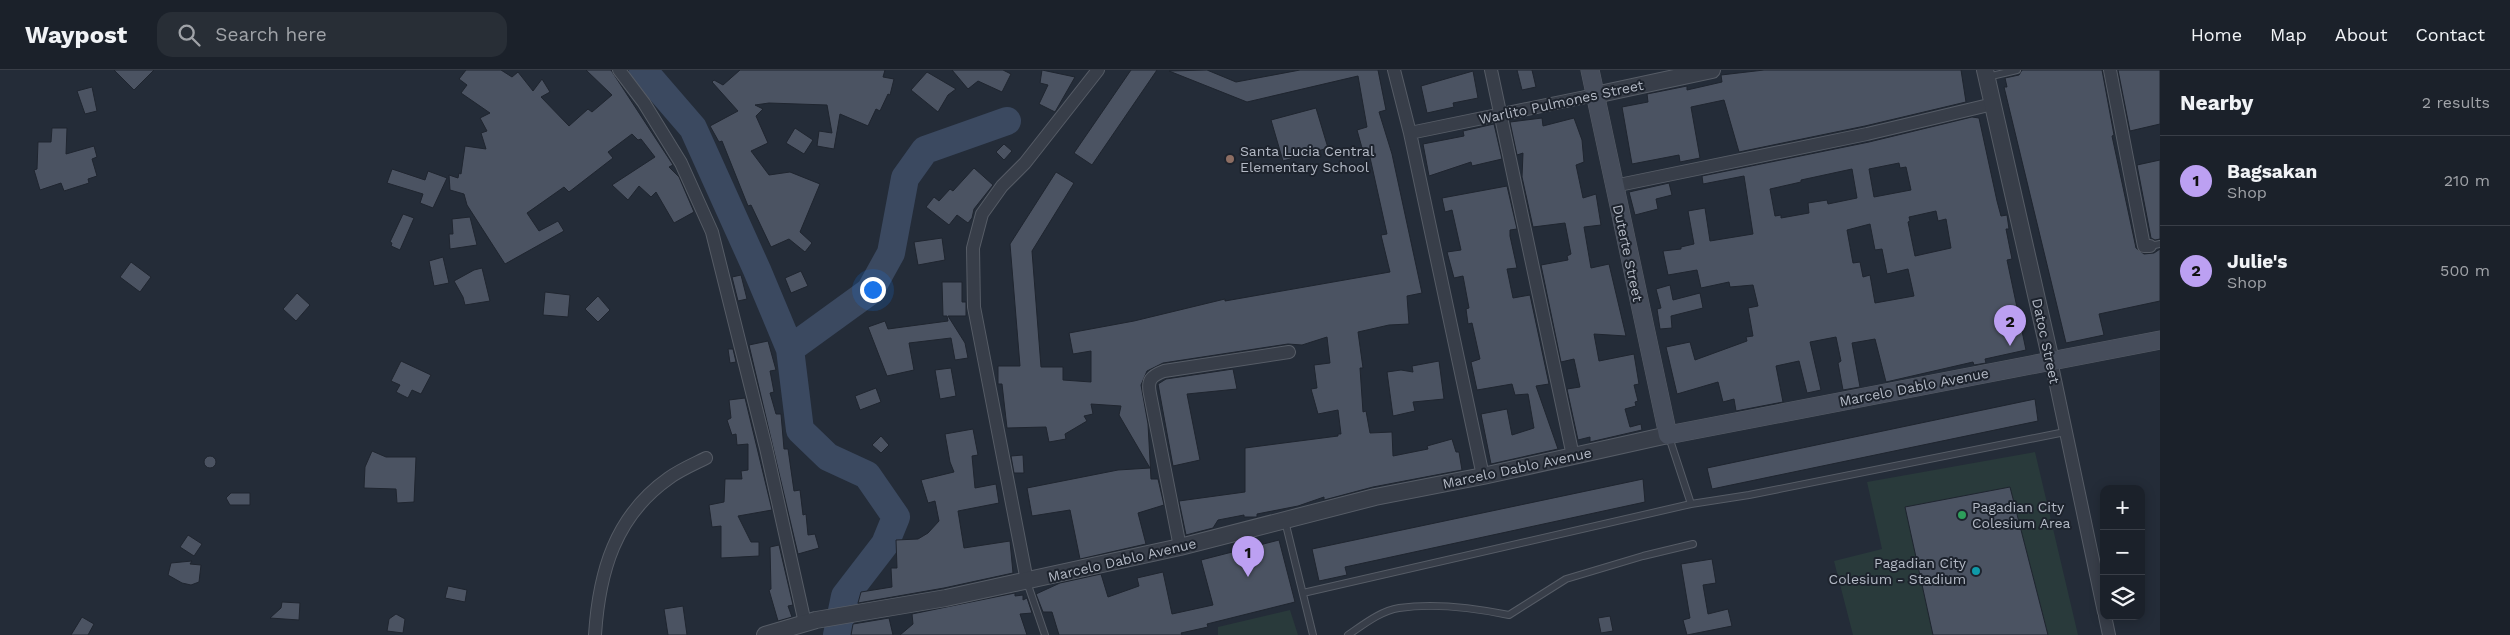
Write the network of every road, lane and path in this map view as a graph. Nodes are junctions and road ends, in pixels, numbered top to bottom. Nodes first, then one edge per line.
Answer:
1 (619, 70) edge
2 (1098, 70) edge
3 (1394, 70) edge
4 (1491, 70) edge
5 (1590, 70) edge
6 (1712, 70) edge
7 (2017, 70) edge
8 (2110, 70) edge
9 (1986, 74) edge
10 (1595, 95) junction
11 (1993, 104) junction
12 (1500, 115) junction
13 (1410, 134) junction
14 (1614, 186) junction
15 (2155, 245) edge
16 (2160, 340) edge
17 (1289, 352) dead end
18 (2051, 361) junction
19 (2065, 432) junction
20 (1668, 435) junction
21 (1573, 456) junction
22 (706, 458) dead end
23 (1483, 476) junction
24 (1691, 504) junction
25 (1285, 521) junction
26 (1693, 544) dead end
27 (1180, 548) junction
28 (1027, 581) junction
29 (1303, 593) junction
30 (2100, 594) edge
31 (2106, 620) edge
32 (811, 622) junction
33 (595, 635) edge
34 (765, 635) edge
35 (1045, 635) edge
36 (1313, 635) edge
37 (1348, 635) edge
38 (2109, 635) edge

1 - 32 street
2 - 28 street
3 - 13 street
4 - 12 street
5 - 10 main road, Duterte Street
6 - 10 street, Warlito Pulmones Street
7 - 9 lane
8 - 15 street
9 - 11 street, Datoc Street
10 - 12 street, Warlito Pulmones Street
10 - 14 main road, Duterte Street
11 - 14 street
11 - 18 street, Datoc Street
12 - 13 street, Warlito Pulmones Street
12 - 21 street
13 - 23 street
14 - 20 main road, Duterte Street
16 - 18 main road, Marcelo Dablo Avenue
17 - 27 street
18 - 19 street, Datoc Street
18 - 20 main road, Marcelo Dablo Avenue
19 - 24 lane
19 - 30 street, Datoc Street
20 - 21 street, Marcelo Dablo Avenue
20 - 24 lane
21 - 23 street, Marcelo Dablo Avenue
22 - 33 street
23 - 25 street, Marcelo Dablo Avenue
24 - 29 lane
25 - 27 street, Marcelo Dablo Avenue
25 - 29 lane
26 - 37 lane
27 - 28 street, Marcelo Dablo Avenue
28 - 32 street, Marcelo Dablo Avenue
28 - 35 lane
29 - 36 lane
31 - 38 street
32 - 34 street, Marcelo Dablo Avenue

